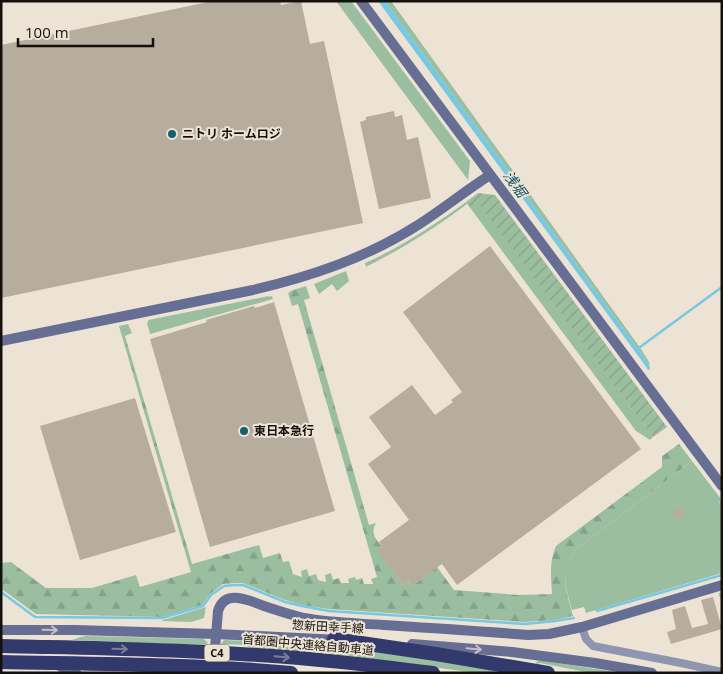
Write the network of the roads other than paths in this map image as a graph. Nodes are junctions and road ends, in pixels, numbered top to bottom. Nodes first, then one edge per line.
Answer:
1 (361, 1) edge
2 (490, 175) junction
3 (1, 341) edge
4 (722, 486) edge
5 (722, 586) edge
6 (582, 627) junction
7 (1, 630) edge
8 (75, 630) junction
9 (215, 634) junction
10 (334, 639) junction
11 (1, 646) edge
12 (1, 662) edge
13 (722, 672) edge
14 (76, 673) edge
15 (213, 673) edge
16 (291, 673) edge
17 (432, 673) edge
18 (548, 673) edge
19 (652, 673) edge

1 - 2 street
2 - 3 street
2 - 4 street
5 - 6 street
6 - 9 street
6 - 13 street
7 -> 8 street, 惣新田幸手線
8 - 9 street, 惣新田幸手線
8 - 14 street
9 - 10 street, 惣新田幸手線
9 - 15 street
10 - 18 highway
10 -> 19 street, 惣新田幸手線
11 -> 17 highway, 首都圏中央連絡自動車道 / C4, bridge
12 - 16 highway, C4, bridge

